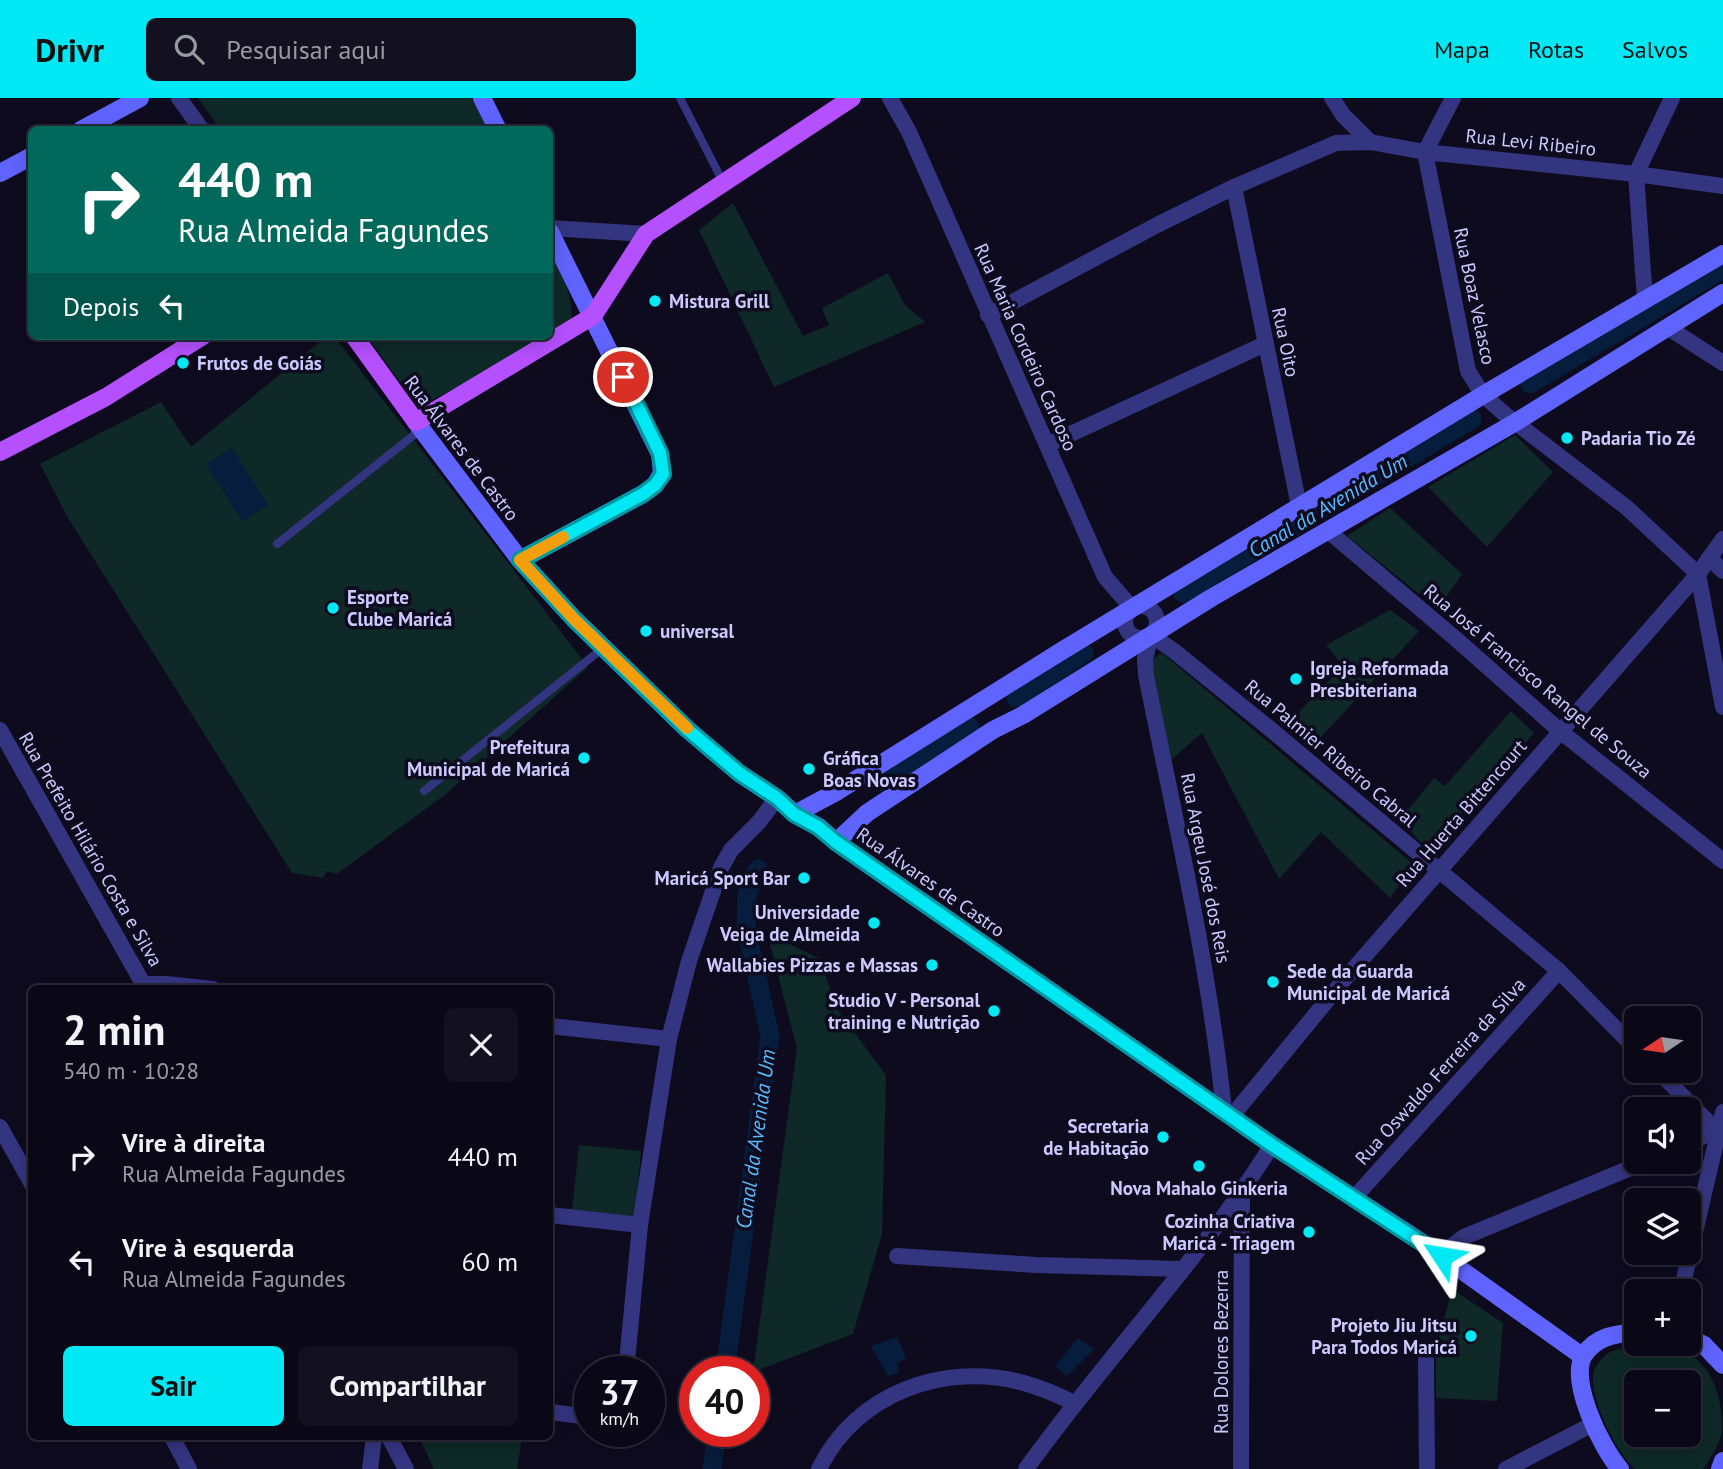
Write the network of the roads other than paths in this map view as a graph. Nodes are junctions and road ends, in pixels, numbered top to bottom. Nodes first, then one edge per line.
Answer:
1 (140, 98) edge
2 (179, 98) edge
3 (482, 98) edge
4 (680, 98) edge
5 (852, 98) edge
6 (890, 98) edge
7 (1332, 98) edge
8 (1453, 98) edge
9 (1672, 98) edge
10 (1343, 115) junction
11 (88, 126) edge
12 (199, 126) edge
13 (496, 126) edge
14 (1370, 142) junction
15 (1336, 143) junction
16 (1425, 152) junction
17 (28, 158) edge
18 (0, 173) edge
19 (1636, 174) junction
20 (724, 184) junction
21 (1723, 186) edge
22 (1234, 187) junction
23 (553, 230) edge
24 (646, 234) junction
25 (553, 236) edge
26 (1723, 254) edge
27 (1723, 293) edge
28 (1645, 300) junction
29 (988, 315) junction
30 (593, 316) junction
31 (1667, 327) junction
32 (197, 340) edge
33 (357, 340) edge
34 (553, 340) edge
35 (553, 340) edge
36 (1265, 344) junction
37 (1723, 363) edge
38 (1500, 410) junction
39 (416, 422) junction
40 (1047, 445) junction
41 (0, 452) edge
42 (1299, 506) junction
43 (1328, 530) junction
44 (1723, 538) edge
45 (277, 544) dead end
46 (1709, 558) junction
47 (520, 560) junction
48 (1723, 571) edge
49 (1698, 574) junction
50 (1132, 608) junction
51 (1151, 635) junction
52 (604, 648) junction
53 (1723, 707) edge
54 (0, 730) edge
55 (1560, 731) junction
56 (424, 790) dead end
57 (777, 798) junction
58 (794, 814) junction
59 (836, 842) junction
60 (1723, 861) edge
61 (1439, 870) junction
62 (1559, 971) junction
63 (144, 985) edge
64 (156, 985) edge
65 (175, 985) edge
66 (553, 1026) edge
67 (1624, 1037) edge
68 (669, 1039) junction
69 (1670, 1083) edge
70 (1723, 1112) edge
71 (1228, 1113) junction
72 (0, 1127) edge
73 (1720, 1134) edge
74 (1701, 1140) edge
75 (1272, 1145) junction
76 (1624, 1171) edge
77 (28, 1177) edge
78 (1242, 1193) junction
79 (1353, 1199) junction
80 (553, 1216) edge
81 (1219, 1222) junction
82 (640, 1225) junction
83 (1242, 1235) junction
84 (897, 1256) dead end
85 (1442, 1256) junction
86 (1181, 1269) junction
87 (1684, 1279) edge
88 (1624, 1334) edge
89 (1701, 1344) edge
90 (628, 1356) edge
91 (1583, 1356) junction
92 (1426, 1360) dead end
93 (1723, 1365) edge
94 (1074, 1403) junction
95 (553, 1412) edge
96 (574, 1414) edge
97 (1593, 1424) junction
98 (174, 1440) edge
99 (374, 1440) edge
100 (390, 1440) edge
101 (1038, 1452) junction
102 (1723, 1461) edge
103 (190, 1469) edge
104 (370, 1469) edge
105 (405, 1469) edge
106 (820, 1469) edge
107 (1026, 1469) edge
108 (1040, 1469) edge
109 (1241, 1469) edge
110 (1427, 1469) edge
111 (1506, 1469) edge
112 (1620, 1469) edge
113 (1720, 1469) edge

1 - 11 street
2 - 12 street
3 - 13 street
4 - 20 lane
5 - 20 main road
6 - 29 street, Rua Maria Cordeiro Cardoso
7 - 10 street
8 - 16 street
9 - 19 street
10 - 14 street
10 - 15 street
14 - 15 street, Rua Levi Ribeiro
14 - 16 street, Rua Levi Ribeiro
15 - 22 street, Rua Levi Ribeiro
16 - 19 street, Rua Levi Ribeiro
16 - 38 street, Rua Boaz Velasco
17 - 18 street
19 - 21 street, Rua Levi Ribeiro
19 - 28 street
20 - 24 main road
22 - 29 street, Rua Levi Ribeiro
22 - 36 street, Rua Oito
23 - 24 street
24 - 30 main road
25 - 30 street
26 - 28 street
27 - 31 street
28 - 38 street
29 - 40 street, Rua Maria Cordeiro Cardoso
30 - 35 main road
30 - 47 street
31 - 37 street
31 - 38 street
32 - 41 main road
33 - 39 main road, Rua Álvares de Castro
34 - 39 main road
36 - 40 street
36 - 42 street, Rua Oito
38 - 42 street
38 - 43 street
38 - 49 street, Rua Boaz Velasco
39 - 45 lane
39 - 47 street, Rua Álvares de Castro
40 - 50 street, Rua Maria Cordeiro Cardoso
42 - 50 street
43 - 51 street
43 - 55 street, Rua José Francisco Rangel de Souza
44 - 46 street, Rua Huerta Bittencourt
46 - 48 street
46 - 49 street, Rua Huerta Bittencourt
47 - 52 street, Rua Álvares de Castro
49 - 53 street
49 - 55 street, Rua Huerta Bittencourt
50 - 51 street
50 - 51 street
50 - 58 street
51 - 59 street
51 - 61 street, Rua Palmier Ribeiro Cabral
51 - 71 street, Rua Argeu José dos Reis
52 - 56 lane
52 - 57 street, Rua Álvares de Castro
54 - 63 street, Rua Prefeito Hilário Costa e Silva
55 - 60 street, Rua José Francisco Rangel de Souza
55 - 61 street, Rua Huerta Bittencourt
57 - 58 street, Rua Álvares de Castro
57 - 68 street
58 - 59 street, Rua Álvares de Castro
59 - 71 street, Rua Álvares de Castro
61 - 62 street, Rua Palmier Ribeiro Cabral
61 - 71 street, Rua Huerta Bittencourt
62 - 67 street, Rua Palmier Ribeiro Cabral
62 - 79 street, Rua Oswaldo Ferreira da Silva
64 - 65 street
66 - 68 street
68 - 82 street
69 - 73 street
70 - 73 street
71 - 75 street, Rua Álvares de Castro
72 - 77 street
73 - 74 street
73 - 87 street
75 - 78 street
75 - 79 street, Rua Álvares de Castro
76 - 85 street
78 - 81 street
78 - 83 street, Rua Dolores Bezerra
79 - 85 street, Rua Álvares de Castro
80 - 82 street
81 - 83 street
81 - 86 street
82 - 90 street
83 - 109 street, Rua Dolores Bezerra
84 - 86 street
85 - 91 street, Rua Álvares de Castro
86 - 94 street
88 - 91 street
89 - 93 street
91 - 97 street
92 - 110 street
94 - 101 street
94 - 106 street
95 - 96 street
97 - 111 street
97 - 112 street
98 - 103 street
99 - 104 street
100 - 105 street
101 - 107 street
101 - 108 street
102 - 113 street

